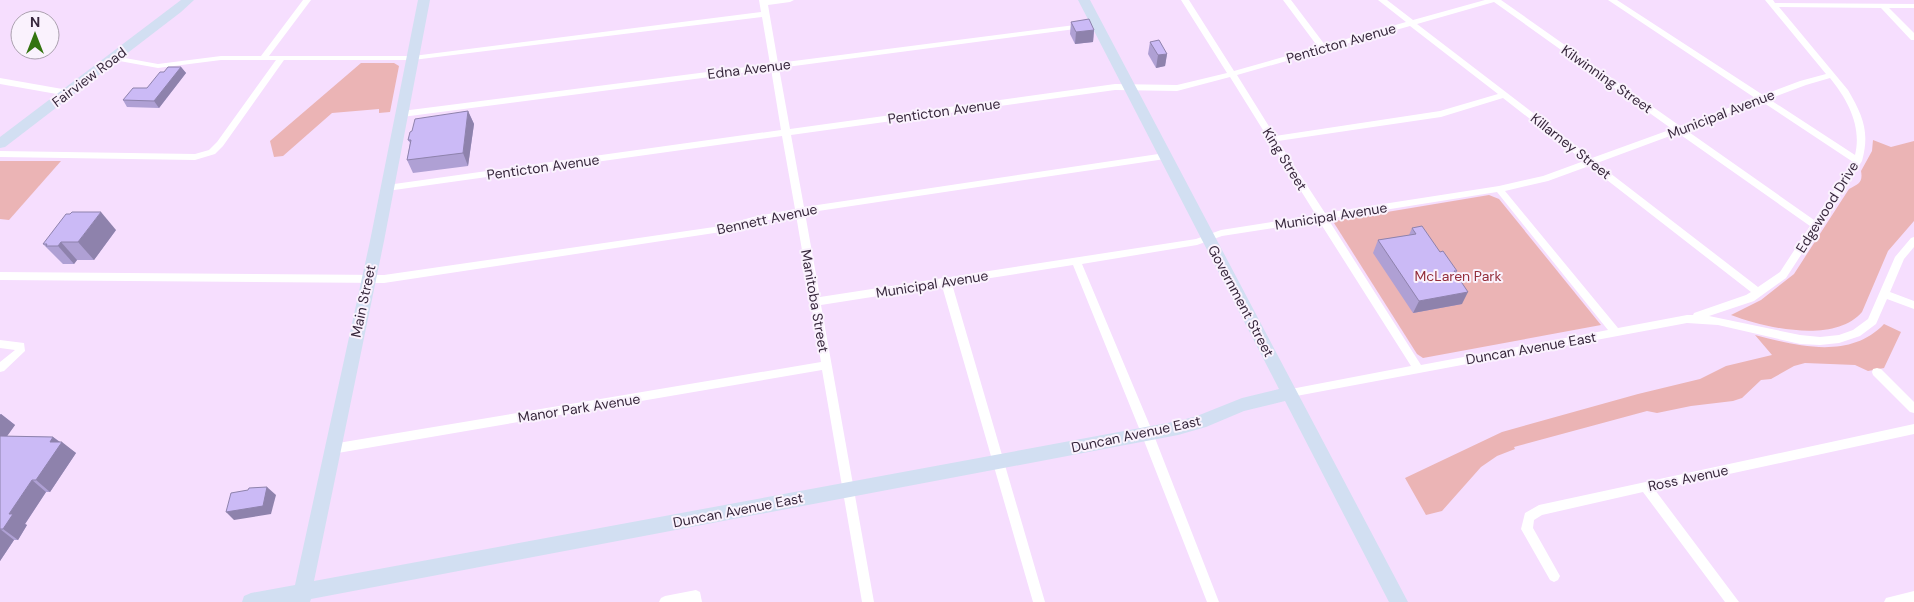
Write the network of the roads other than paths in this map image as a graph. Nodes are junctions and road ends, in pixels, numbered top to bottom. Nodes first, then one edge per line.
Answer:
1 (188, 0) edge
2 (307, 0) edge
3 (424, 0) edge
4 (790, 0) edge
5 (1084, 0) edge
6 (1185, 0) edge
7 (1287, 0) edge
8 (1382, 0) edge
9 (1495, 0) edge
10 (1612, 0) edge
11 (764, 2) edge
12 (1771, 3) edge
13 (1883, 6) junction
14 (1914, 6) edge
15 (765, 14) junction
16 (1412, 23) junction
17 (1096, 24) junction
18 (1914, 38) edge
19 (1323, 48) junction
20 (114, 58) junction
21 (264, 58) junction
22 (282, 58) junction
23 (413, 58) junction
24 (774, 65) junction
25 (1231, 74) junction
26 (1832, 75) junction
27 (2, 79) edge
28 (1129, 88) junction
29 (68, 93) junction
30 (1504, 95) junction
31 (1762, 98) junction
32 (402, 114) junction
33 (1680, 130) junction
34 (786, 132) junction
35 (1272, 138) junction
36 (0, 144) edge
37 (0, 154) edge
38 (1165, 156) junction
39 (1858, 161) junction
40 (1592, 163) junction
41 (387, 188) junction
42 (1499, 190) junction
43 (800, 211) junction
44 (1322, 217) junction
45 (1816, 226) junction
46 (1208, 238) junction
47 (1914, 240) edge
48 (1076, 261) junction
49 (0, 276) edge
50 (368, 279) junction
51 (946, 281) junction
52 (1759, 293) junction
53 (1885, 294) junction
54 (816, 302) junction
55 (1914, 306) edge
56 (1687, 319) junction
57 (1616, 332) junction
58 (0, 344) edge
59 (826, 365) junction
60 (0, 368) edge
61 (1418, 369) junction
62 (1877, 372) dead end
63 (1291, 393) junction
64 (1914, 409) edge
65 (1914, 429) edge
66 (1147, 433) junction
67 (332, 449) junction
68 (998, 461) junction
69 (1646, 487) junction
70 (848, 489) junction
71 (1554, 576) dead end
72 (302, 597) edge
73 (1914, 597) edge
74 (251, 602) edge
75 (665, 602) edge
76 (696, 602) edge
77 (868, 602) edge
78 (1039, 602) edge
79 (1213, 602) edge
80 (1399, 602) edge
81 (1733, 602) edge
82 (1890, 602) edge

1 - 20 street, Fairview Road
2 - 21 street
3 - 23 street, Main Street
4 - 11 street
5 - 17 street, Government Street
6 - 25 street, King Street
7 - 19 street
8 - 16 street, Killarney Street
9 - 16 street, Penticton Avenue
9 - 33 street, Kilwinning Street
10 - 31 street
11 - 15 street, Manitoba Street
12 - 13 street
12 - 26 street, Edgewood Drive
13 - 14 street
13 - 18 street
15 - 23 street
15 - 24 street, Manitoba Street
16 - 19 street, Penticton Avenue
16 - 30 street, Killarney Street
17 - 24 street, Edna Avenue
17 - 28 street, Government Street
19 - 25 street, Penticton Avenue
20 - 21 street
20 - 29 street, Fairview Road
21 - 22 street
22 - 23 street
22 - 37 street
23 - 32 street, Main Street
24 - 32 street, Edna Avenue
24 - 34 street, Manitoba Street
25 - 28 street, Penticton Avenue
25 - 35 street, King Street
26 - 31 street, Municipal Avenue
26 - 39 street, Edgewood Drive
27 - 29 street
28 - 34 street, Penticton Avenue
28 - 38 street, Government Street
29 - 36 street, Fairview Road
30 - 35 street
30 - 40 street, Killarney Street
31 - 33 street, Municipal Avenue
31 - 39 street
32 - 41 street, Main Street
33 - 40 street, Municipal Avenue
33 - 45 street, Kilwinning Street
34 - 41 street, Penticton Avenue
34 - 43 street, Manitoba Street
35 - 44 street, King Street
38 - 43 street, Bennett Avenue
38 - 46 street, Government Street
39 - 45 street, Edgewood Drive
40 - 42 street, Municipal Avenue
40 - 52 street, Killarney Street
41 - 50 street, Main Street
42 - 44 street, Municipal Avenue
42 - 57 street
43 - 50 street, Bennett Avenue
43 - 54 street, Manitoba Street
44 - 46 street, Municipal Avenue
44 - 61 street, King Street
45 - 52 street, Edgewood Drive
46 - 48 street, Municipal Avenue
46 - 63 street, Government Street
47 - 53 street, Duncan Avenue East
48 - 51 street, Municipal Avenue
48 - 66 street
49 - 50 street, Bennett Avenue
50 - 67 street, Main Street
51 - 54 street, Municipal Avenue
51 - 68 street
52 - 56 street, Edgewood Drive
53 - 55 street
53 - 56 street, Duncan Avenue East
54 - 59 street, Manitoba Street
56 - 57 street, Duncan Avenue East
57 - 61 street, Duncan Avenue East
58 - 60 street
59 - 67 street, Manor Park Avenue
59 - 70 street, Manitoba Street
61 - 63 street, Duncan Avenue East
62 - 64 street
63 - 66 street, Duncan Avenue East
63 - 80 street, Government Street
65 - 69 street, Ross Avenue
66 - 68 street, Duncan Avenue East
66 - 79 street
67 - 72 street, Main Street
68 - 70 street, Duncan Avenue East
68 - 78 street
69 - 71 street, Ross Avenue
69 - 81 street
70 - 72 street, Duncan Avenue East
70 - 77 street, Manitoba Street
72 - 74 street, Duncan Avenue East
73 - 82 street
75 - 76 street

